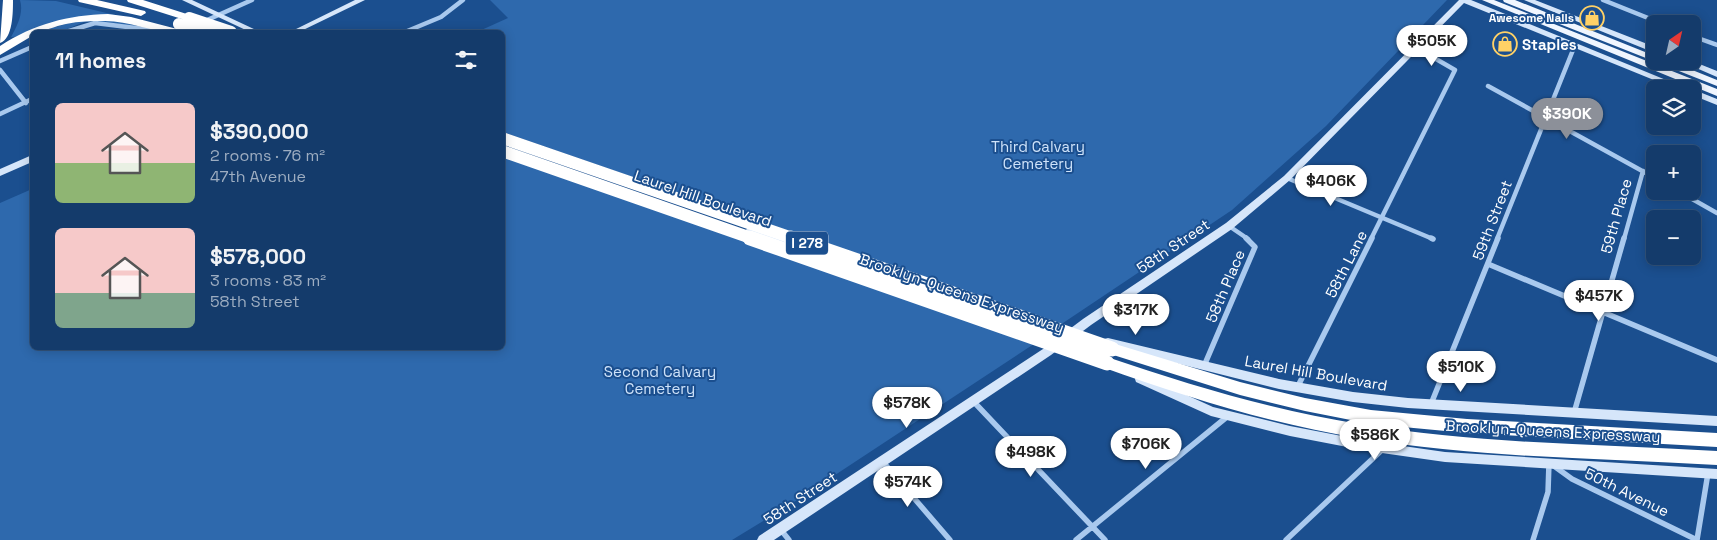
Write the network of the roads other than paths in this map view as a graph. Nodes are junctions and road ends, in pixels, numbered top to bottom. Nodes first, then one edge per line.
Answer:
1 (6, 0) edge
2 (83, 0) edge
3 (132, 0) edge
4 (158, 0) edge
5 (186, 0) edge
6 (252, 0) edge
7 (361, 0) edge
8 (463, 0) edge
9 (1464, 0) edge
10 (1486, 0) edge
11 (1507, 0) edge
12 (1528, 0) edge
13 (1603, 0) edge
14 (0, 3) edge
15 (0, 8) edge
16 (218, 15) junction
17 (1646, 17) edge
18 (184, 24) edge
19 (39, 30) edge
20 (72, 30) edge
21 (148, 30) edge
22 (196, 30) edge
23 (220, 30) edge
24 (252, 30) edge
25 (298, 30) edge
26 (410, 30) edge
27 (1560, 30) junction
28 (30, 34) edge
29 (1626, 38) junction
30 (1701, 39) edge
31 (0, 40) edge
32 (1575, 45) junction
33 (1717, 45) edge
34 (1646, 46) edge
35 (30, 48) edge
36 (1417, 48) junction
37 (1646, 51) edge
38 (0, 52) edge
39 (1646, 55) edge
40 (0, 61) edge
41 (1620, 63) junction
42 (1701, 68) edge
43 (0, 70) edge
44 (1684, 70) edge
45 (1686, 70) edge
46 (1694, 74) junction
47 (1717, 74) edge
48 (1662, 80) edge
49 (1717, 83) edge
50 (1488, 86) dead end
51 (1717, 93) edge
52 (1701, 96) edge
53 (30, 100) edge
54 (1717, 102) edge
55 (26, 103) junction
56 (0, 114) edge
57 (1546, 118) junction
58 (505, 139) edge
59 (505, 145) edge
60 (505, 152) edge
61 (30, 159) edge
62 (1643, 171) junction
63 (0, 173) edge
64 (1646, 173) edge
65 (1287, 178) junction
66 (1694, 200) edge
67 (1717, 213) edge
68 (1382, 218) junction
69 (1229, 226) junction
70 (1433, 239) dead end
71 (1488, 264) junction
72 (1602, 312) junction
73 (1064, 339) junction
74 (1109, 356) junction
75 (1717, 360) edge
76 (1204, 366) junction
77 (1298, 388) junction
78 (973, 401) junction
79 (1431, 404) junction
80 (1574, 413) junction
81 (1229, 416) junction
82 (1717, 421) edge
83 (1717, 431) edge
84 (1651, 436) junction
85 (1717, 440) edge
86 (1383, 448) junction
87 (1717, 458) edge
88 (882, 462) junction
89 (1549, 463) junction
90 (1713, 474) edge
91 (1092, 527) junction
92 (781, 529) junction
93 (764, 540) edge
94 (789, 540) edge
95 (950, 540) edge
96 (1076, 540) edge
97 (1105, 540) edge
98 (1286, 540) edge
99 (1533, 540) edge
100 (1697, 540) edge

1 - 14 highway
1 - 15 highway
1 - 31 highway
2 - 18 highway
3 - 18 highway
4 - 18 highway
5 - 16 main road
6 - 16 street
7 - 25 main road
8 - 26 street
9 - 32 main road
9 - 36 main road, 58th Street
10 - 27 main road
11 - 39 main road
12 - 29 main road
13 - 17 street
16 - 18 street
16 - 24 main road
18 - 19 highway
18 - 22 highway, bridge
18 - 23 highway, bridge
20 - 21 street
27 - 41 main road
27 - 51 main road
28 - 38 highway
29 - 34 main road
29 - 37 main road
30 - 33 street
32 - 41 main road
32 - 57 street, 59th Street
35 - 40 street
36 - 65 main road, 58th Street
36 - 68 street, 58th Lane
41 - 48 main road
42 - 47 main road
43 - 55 street
44 - 46 main road
45 - 46 main road
46 - 49 main road
50 - 57 street
52 - 54 main road
53 - 55 street
55 - 56 street
57 - 62 street
57 - 71 street, 59th Street
58 - 74 highway, Brooklyn-Queens Expressway / I 278, bridge
59 - 73 main road, Laurel Hill Boulevard
60 - 74 highway, Brooklyn-Queens Expressway / I 278, bridge
61 - 63 main road
62 - 64 street
62 - 72 street, 59th Place
65 - 68 street
65 - 69 main road, 58th Street
66 - 67 street
68 - 70 street
68 - 77 street, 58th Lane
69 - 73 main road, 58th Street
69 - 76 street, 58th Place
71 - 72 street
71 - 79 street, 59th Street
72 - 75 street
72 - 80 street, 59th Place
73 - 76 main road, Laurel Hill Boulevard
73 - 78 main road, 58th Street
73 - 81 main road, Laurel Hill Boulevard
74 - 84 highway, Brooklyn-Queens Expressway / I 278
74 - 87 highway, Brooklyn-Queens Expressway / I 278
76 - 77 main road, Laurel Hill Boulevard
77 - 79 main road, Laurel Hill Boulevard
78 - 88 main road, 58th Street
78 - 91 street
79 - 80 main road, Laurel Hill Boulevard
80 - 82 main road, Laurel Hill Boulevard
81 - 86 main road, Laurel Hill Boulevard
81 - 91 street
83 - 84 highway
84 - 85 highway, Brooklyn-Queens Expressway / I 278
86 - 89 main road, Laurel Hill Boulevard
86 - 98 street
88 - 92 main road, 58th Street
88 - 95 street
89 - 90 main road, Laurel Hill Boulevard
89 - 99 street
89 - 100 street, 50th Avenue
90 - 100 street
91 - 96 street
91 - 97 street
92 - 93 main road, 58th Street
92 - 94 street

